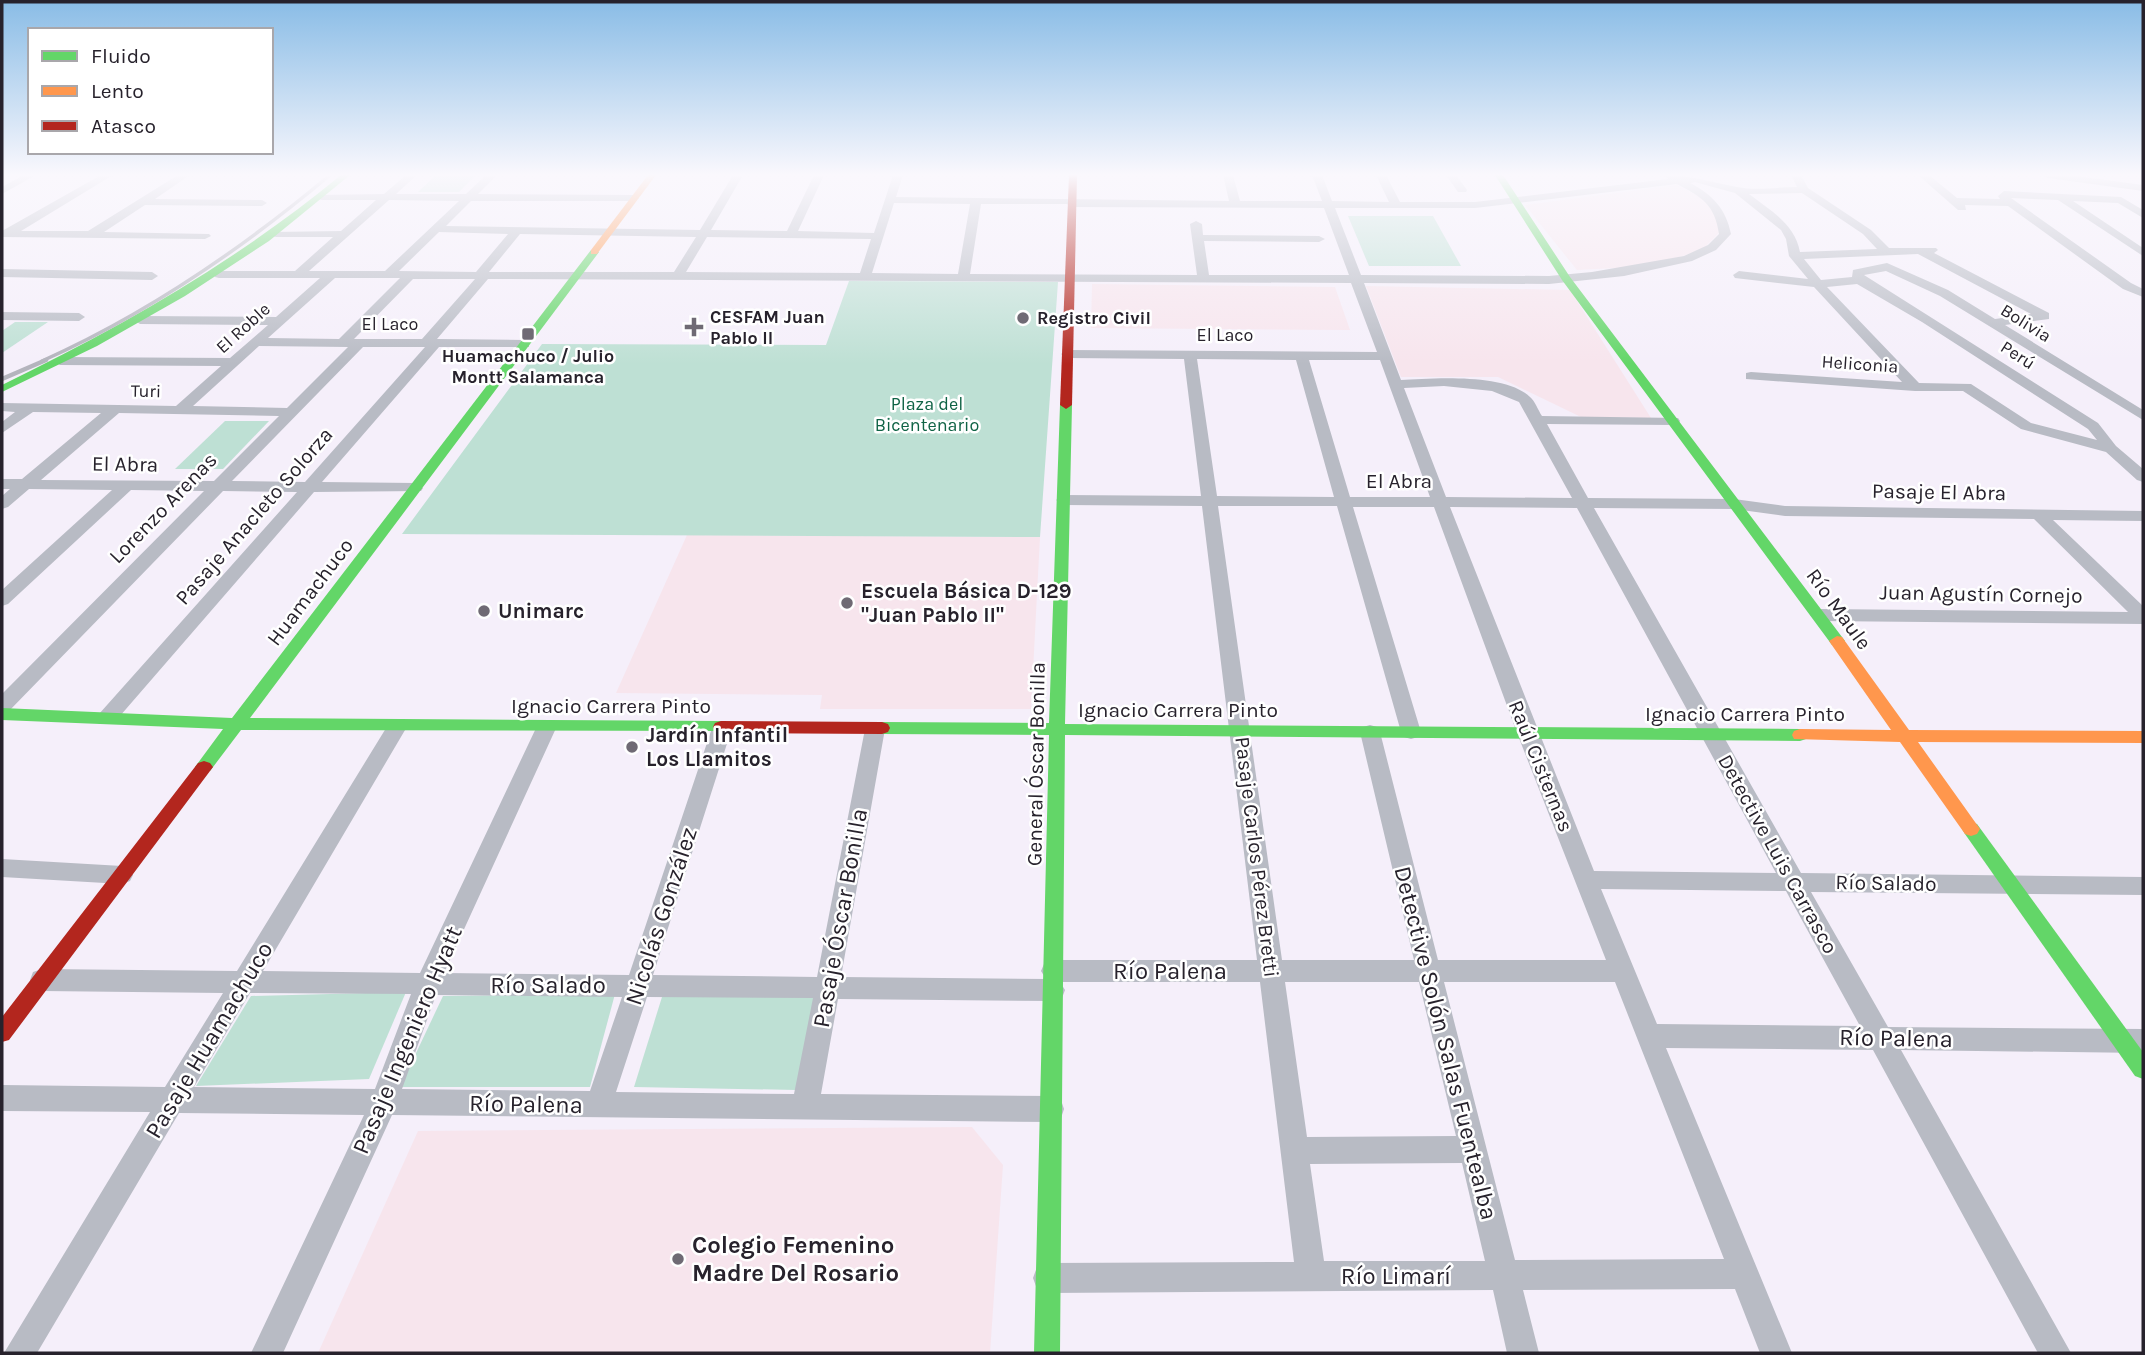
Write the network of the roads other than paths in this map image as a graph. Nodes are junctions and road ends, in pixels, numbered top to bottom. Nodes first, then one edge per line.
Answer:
1 (270, 238) edge
2 (338, 238) edge
3 (426, 238) edge
4 (510, 238) edge
5 (604, 238) edge
6 (700, 238) edge
7 (877, 238) edge
8 (970, 238) edge
9 (1071, 238) edge
10 (1198, 238) edge
11 (1226, 238) edge
12 (1340, 238) edge
13 (1541, 238) edge
14 (1721, 238) edge
15 (1792, 238) edge
16 (1871, 238) edge
17 (2062, 238) edge
18 (2121, 238) edge
19 (1319, 239) dead end
20 (2143, 253) edge
21 (1795, 256) junction
22 (1887, 260) junction
23 (2, 273) edge
24 (219, 274) junction
25 (298, 274) junction
26 (332, 274) junction
27 (389, 274) junction
28 (411, 274) junction
29 (482, 275) junction
30 (576, 275) junction
31 (1739, 275) dead end
32 (152, 276) dead end
33 (678, 276) junction
34 (865, 277) junction
35 (963, 277) junction
36 (1070, 278) junction
37 (1203, 278) junction
38 (1566, 278) junction
39 (1355, 279) junction
40 (1859, 280) junction
41 (1818, 284) junction
42 (1988, 286) junction
43 (1944, 293) junction
44 (2143, 293) edge
45 (1894, 300) junction
46 (2, 316) edge
47 (79, 317) dead end
48 (139, 320) junction
49 (280, 321) junction
50 (1994, 324) junction
51 (256, 342) junction
52 (342, 343) junction
53 (359, 343) junction
54 (431, 343) junction
55 (524, 344) junction
56 (1068, 354) junction
57 (1190, 355) junction
58 (1301, 355) junction
59 (1383, 355) junction
60 (60, 361) junction
61 (234, 362) junction
62 (1751, 376) dead end
63 (1394, 384) junction
64 (1915, 387) junction
65 (2, 389) edge
66 (2, 407) edge
67 (30, 407) junction
68 (114, 410) junction
69 (180, 411) junction
70 (290, 412) junction
71 (2143, 416) edge
72 (1537, 420) junction
73 (1673, 421) junction
74 (2, 429) edge
75 (2111, 449) junction
76 (2143, 477) edge
77 (2, 484) edge
78 (25, 484) junction
79 (127, 485) junction
80 (217, 486) junction
81 (310, 486) junction
82 (415, 488) junction
83 (1064, 500) junction
84 (1210, 501) junction
85 (1344, 502) junction
86 (1439, 502) junction
87 (2, 503) edge
88 (1584, 503) junction
89 (1734, 504) junction
90 (2039, 515) junction
91 (2143, 516) edge
92 (2, 600) edge
93 (1819, 615) junction
94 (2143, 617) edge
95 (2, 706) edge
96 (2, 713) edge
97 (106, 719) junction
98 (236, 724) junction
99 (398, 725) junction
100 (547, 726) junction
101 (722, 728) junction
102 (875, 729) junction
103 (1057, 730) junction
104 (1240, 731) junction
105 (1370, 732) junction
106 (1411, 732) junction
107 (1527, 733) junction
108 (1711, 734) junction
109 (1903, 736) junction
110 (2143, 737) edge
111 (2, 868) edge
112 (122, 875) junction
113 (1586, 880) junction
114 (1795, 882) junction
115 (2012, 884) junction
116 (2143, 886) edge
117 (1271, 971) junction
118 (1429, 971) junction
119 (1622, 971) junction
120 (43, 980) junction
121 (1053, 981) junction
122 (244, 982) junction
123 (427, 984) junction
124 (638, 986) junction
125 (828, 988) junction
126 (2, 1033) edge
127 (1649, 1037) junction
128 (1881, 1038) junction
129 (2134, 1041) edge
130 (2143, 1069) edge
131 (2, 1098) edge
132 (174, 1100) junction
133 (384, 1102) junction
134 (600, 1104) junction
135 (805, 1107) junction
136 (1051, 1110) junction
137 (1472, 1149) junction
138 (1294, 1151) junction
139 (1744, 1274) junction
140 (1503, 1275) junction
141 (1311, 1276) junction
142 (1048, 1278) junction
143 (20, 1353) edge
144 (267, 1353) edge
145 (1047, 1353) edge
146 (1523, 1353) edge
147 (1776, 1353) edge
148 (2055, 1353) edge

1 - 24 street
2 - 25 street
3 - 27 street
4 - 29 street, Pasaje Anacleto Solorza
5 - 30 street, Huamachuco
6 - 33 street
7 - 34 street
8 - 35 street
9 - 36 street, General Óscar Bonilla
10 - 37 street
11 - 19 street
12 - 39 street, Raúl Cisternas
13 - 38 street, Río Maule
14 - 38 street
15 - 21 street
16 - 22 street
17 - 44 street
18 - 20 street
21 - 22 street
21 - 41 street
22 - 40 street
22 - 42 street
22 - 43 street, Bolivia
23 - 32 street
24 - 25 street
24 - 48 street
25 - 26 street
26 - 27 street
26 - 49 street, El Roble
27 - 28 street
28 - 29 street
28 - 52 street
29 - 30 street
29 - 54 street, Pasaje Anacleto Solorza
30 - 33 street
30 - 55 street, Huamachuco
31 - 41 street
33 - 34 street
34 - 35 street
35 - 36 street
36 - 37 street
36 - 56 street, General Óscar Bonilla
37 - 39 street
38 - 39 street
38 - 73 street, Río Maule
39 - 59 street, Raúl Cisternas
40 - 41 street
40 - 45 street, Perú
41 - 64 street
42 - 43 street
42 - 50 street
43 - 45 street
43 - 50 street, Bolivia
45 - 75 street, Perú
46 - 47 street
48 - 49 street
48 - 60 street
49 - 51 street, El Roble
50 - 71 street, Bolivia
51 - 52 street, El Laco
51 - 61 street, El Roble
52 - 53 street, El Laco
53 - 54 street, El Laco
53 - 70 street, Lorenzo Arenas
54 - 55 street, El Laco
54 - 81 street, Pasaje Anacleto Solorza
55 - 82 street, Huamachuco
56 - 57 street, El Laco
56 - 83 street, General Óscar Bonilla
57 - 58 street, El Laco
57 - 84 street, Pasaje Carlos Pérez Bretti
58 - 59 street, El Laco
58 - 85 street
59 - 63 street, Raúl Cisternas
60 - 61 street
60 - 65 street
61 - 69 street, El Roble
62 - 64 street, Heliconia
63 - 72 street, Detective Luis Carrasco
63 - 86 street, Raúl Cisternas
64 - 75 street, Heliconia
66 - 67 street, Turi
67 - 68 street, Turi
67 - 74 street
68 - 69 street, Turi
68 - 78 street
69 - 70 street, Turi
70 - 80 street, Lorenzo Arenas
72 - 73 street
72 - 88 street, Detective Luis Carrasco
73 - 89 street, Río Maule
75 - 76 street, Perú
77 - 78 street, El Abra
78 - 79 street, El Abra
78 - 87 street
79 - 80 street, El Abra
79 - 92 street
80 - 81 street, El Abra
80 - 95 street, Lorenzo Arenas
81 - 82 street, El Abra
81 - 97 street, Pasaje Anacleto Solorza
82 - 98 street, Huamachuco
83 - 84 street, El Abra
83 - 103 street, General Óscar Bonilla
84 - 85 street, El Abra
84 - 104 street, Pasaje Carlos Pérez Bretti
85 - 86 street, El Abra
85 - 106 street
86 - 88 street, El Abra
86 - 107 street, Raúl Cisternas
88 - 89 street, El Abra
88 - 108 street, Detective Luis Carrasco
89 - 90 street, Pasaje El Abra
89 - 93 street, Río Maule
90 - 91 street, Pasaje El Abra
90 - 94 street
93 - 94 street, Juan Agustín Cornejo
93 - 109 street, Río Maule
96 - 97 street, Ignacio Carrera Pinto
97 - 98 street, Ignacio Carrera Pinto
98 - 99 street, Ignacio Carrera Pinto
98 - 112 street, Huamachuco
99 - 100 street, Ignacio Carrera Pinto
99 - 122 street, Pasaje Huamachuco
100 - 101 street, Ignacio Carrera Pinto
100 - 123 street, Pasaje Ingeniero Hyatt
101 - 102 street, Ignacio Carrera Pinto
101 - 124 street, Nicolás González
102 - 103 street, Ignacio Carrera Pinto
102 - 125 street, Pasaje Óscar Bonilla
103 - 104 street, Ignacio Carrera Pinto
103 - 121 street, General Óscar Bonilla
104 - 105 street, Ignacio Carrera Pinto
104 - 117 street, Pasaje Carlos Pérez Bretti
105 - 106 street, Ignacio Carrera Pinto
105 - 118 street, Detective Solón Salas Fuentealba
106 - 107 street, Ignacio Carrera Pinto
107 - 108 street, Ignacio Carrera Pinto
107 - 113 street, Raúl Cisternas
108 - 109 street, Ignacio Carrera Pinto
108 - 114 street, Detective Luis Carrasco
109 - 110 street, Ignacio Carrera Pinto
109 - 115 street, Río Maule
111 - 112 street
112 - 120 street, Huamachuco
113 - 114 street, Río Salado
113 - 119 street, Raúl Cisternas
114 - 115 street, Río Salado
114 - 128 street, Detective Luis Carrasco
115 - 116 street, Río Salado
115 - 129 street, Río Maule
117 - 118 street, Río Palena
117 - 121 street, Río Palena
117 - 138 street, Pasaje Carlos Pérez Bretti
118 - 119 street, Río Palena
118 - 137 street, Detective Solón Salas Fuentealba
119 - 127 street, Raúl Cisternas
120 - 122 street, Río Salado
120 - 126 street, Huamachuco
121 - 125 street, Río Salado
121 - 136 street, General Óscar Bonilla
122 - 123 street, Río Salado
122 - 132 street, Pasaje Huamachuco
123 - 124 street, Río Salado
123 - 133 street, Pasaje Ingeniero Hyatt
124 - 125 street, Río Salado
124 - 134 street, Nicolás González
125 - 135 street, Pasaje Óscar Bonilla
127 - 128 street, Río Palena
127 - 139 street, Raúl Cisternas
128 - 129 street, Río Palena
128 - 148 street, Detective Luis Carrasco
129 - 130 street, Río Maule
131 - 132 street, Río Palena
132 - 133 street, Río Palena
132 - 143 street, Pasaje Huamachuco
133 - 134 street, Río Palena
133 - 144 street, Pasaje Ingeniero Hyatt
134 - 135 street, Río Palena
135 - 136 street, Río Palena
136 - 142 street, General Óscar Bonilla
137 - 138 street
137 - 140 street, Detective Solón Salas Fuentealba
138 - 141 street, Pasaje Carlos Pérez Bretti
139 - 140 street, Río Limarí
139 - 147 street, Raúl Cisternas
140 - 141 street, Río Limarí
140 - 146 street, Detective Solón Salas Fuentealba
141 - 142 street, Río Limarí
142 - 145 street, General Óscar Bonilla

